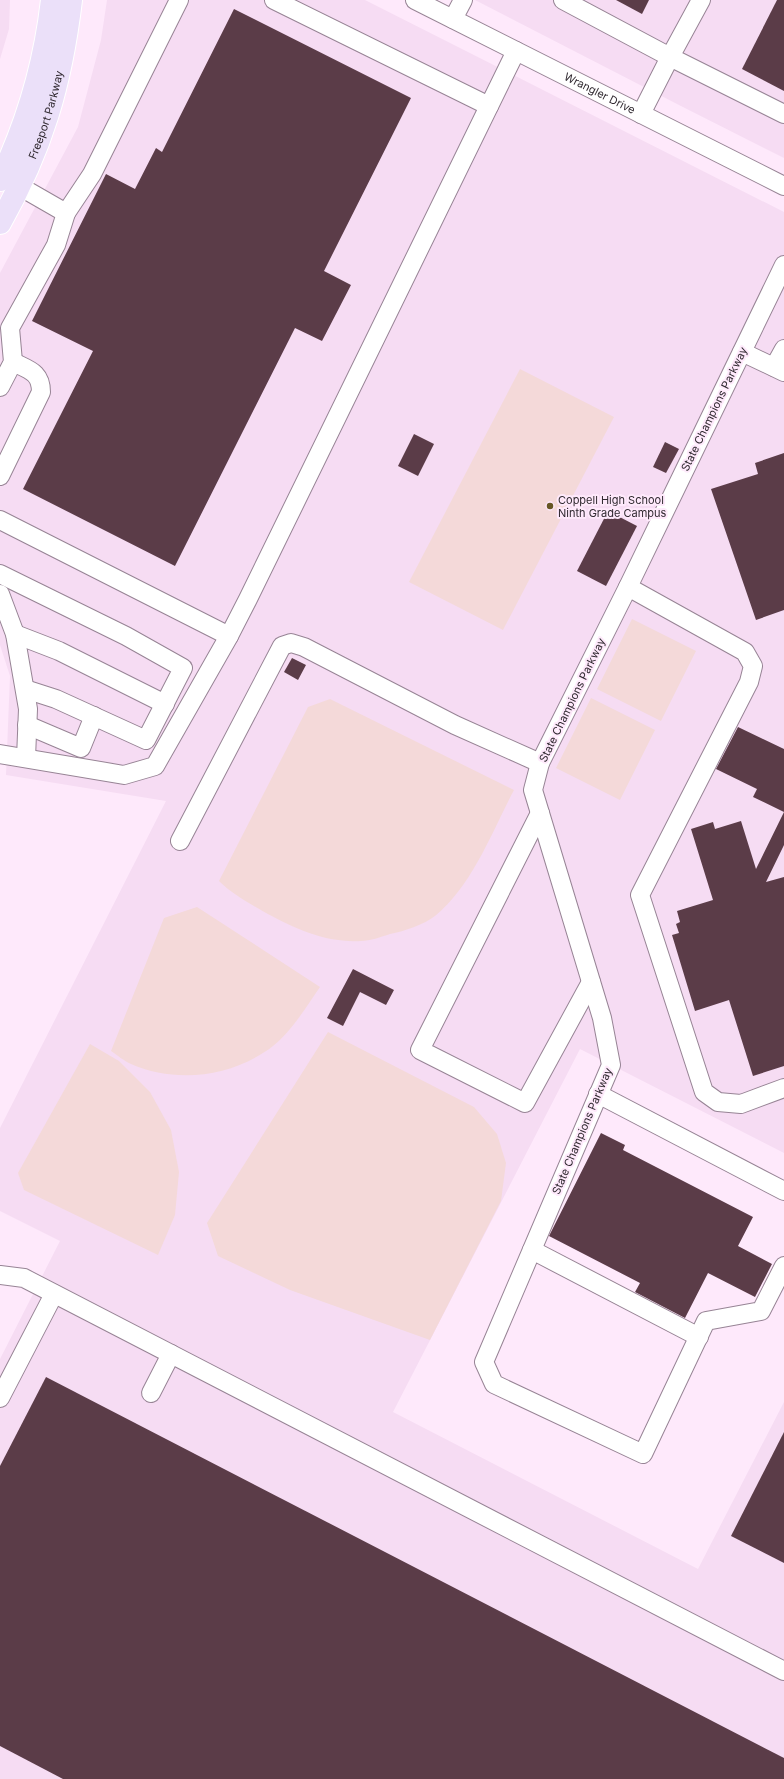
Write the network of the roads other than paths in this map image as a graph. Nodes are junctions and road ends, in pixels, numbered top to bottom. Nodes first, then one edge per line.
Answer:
1 (52, 0) edge
2 (71, 0) edge
3 (179, 0) edge
4 (274, 0) edge
5 (415, 0) edge
6 (463, 0) edge
7 (563, 0) edge
8 (701, 0) edge
9 (453, 19) junction
10 (516, 51) junction
11 (670, 57) junction
12 (489, 106) junction
13 (641, 114) junction
14 (784, 114) edge
15 (5, 180) edge
16 (784, 186) edge
17 (66, 213) junction
18 (0, 223) edge
19 (784, 265) edge
20 (784, 349) edge
21 (742, 352) junction
22 (13, 362) junction
23 (779, 370) edge
24 (0, 387) edge
25 (0, 476) edge
26 (0, 520) edge
27 (0, 574) edge
28 (628, 587) junction
29 (0, 594) edge
30 (15, 634) junction
31 (229, 636) junction
32 (24, 689) junction
33 (165, 704) junction
34 (94, 716) junction
35 (27, 725) junction
36 (0, 754) edge
37 (26, 758) junction
38 (540, 763) junction
39 (540, 813) junction
40 (180, 841) dead end
41 (591, 982) junction
42 (784, 1088) edge
43 (598, 1094) junction
44 (784, 1191) edge
45 (533, 1247) junction
46 (784, 1266) edge
47 (0, 1275) edge
48 (54, 1294) junction
49 (699, 1337) junction
50 (171, 1354) junction
51 (151, 1394) dead end
52 (0, 1398) edge
53 (784, 1670) edge

1 - 15 main road, Freeport Parkway
2 - 15 main road, Freeport Parkway
3 - 17 street
4 - 12 street
5 - 9 street, Wrangler Drive
6 - 9 street
7 - 11 street
8 - 11 street
9 - 10 street, Wrangler Drive
10 - 12 street
10 - 13 street, Wrangler Drive
11 - 13 street
11 - 14 street
12 - 31 street
13 - 16 street, Wrangler Drive
15 - 17 street
15 - 18 main road, Freeport Parkway
17 - 22 street
19 - 21 street, State Champions Parkway
20 - 23 street
21 - 23 street
21 - 28 street, State Champions Parkway
22 - 24 street
22 - 25 street
26 - 31 street
27 - 33 street
28 - 38 street, State Champions Parkway
28 - 42 street
29 - 30 street
30 - 32 street
30 - 33 street
31 - 37 street
32 - 34 street
32 - 35 street
33 - 34 street
34 - 35 street
35 - 37 street
36 - 37 street
38 - 39 street, State Champions Parkway
38 - 40 street
39 - 41 street, State Champions Parkway
39 - 41 street
41 - 43 street, State Champions Parkway
43 - 44 street
43 - 45 street, State Champions Parkway
45 - 49 street
45 - 49 street, State Champions Parkway
46 - 49 street
47 - 48 street
48 - 50 street
48 - 52 street
50 - 51 street
50 - 53 street

